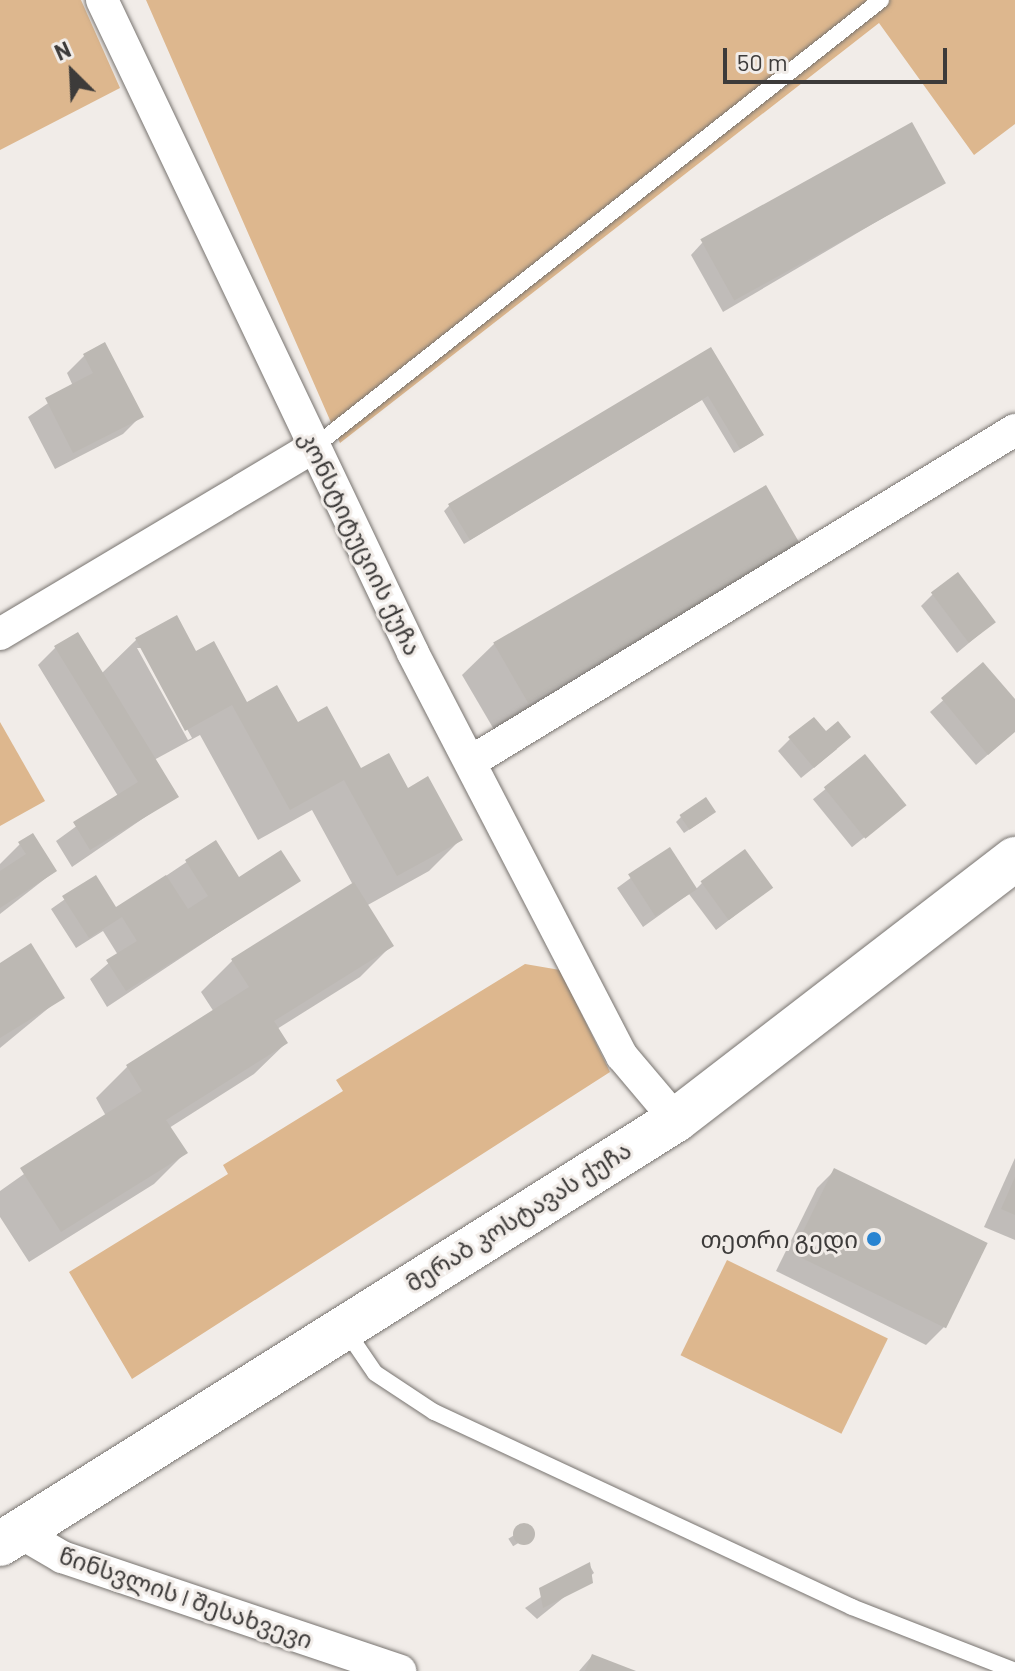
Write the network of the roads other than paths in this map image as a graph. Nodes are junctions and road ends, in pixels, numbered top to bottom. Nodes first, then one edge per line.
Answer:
1 (102, 0) edge
2 (881, 0) edge
3 (1015, 430) edge
4 (314, 447) junction
5 (0, 634) edge
6 (472, 761) junction
7 (1015, 859) edge
8 (659, 1130) junction
9 (342, 1324) junction
10 (10, 1538) edge
11 (400, 1671) edge
12 (1015, 1671) edge

1 - 4 street, კონსტიტუციის ქუჩა
2 - 4 lane
3 - 6 street
4 - 5 street
4 - 6 street, კონსტიტუციის ქუჩა
6 - 8 street, კონსტიტუციის ქუჩა
7 - 8 main road, მერაბ კოსტავას ქუჩა
8 - 9 main road, მერაბ კოსტავას ქუჩა
9 - 10 main road, მერაბ კოსტავას ქუჩა
9 - 12 lane
10 - 11 street, წინსვლის I შესახვევი

